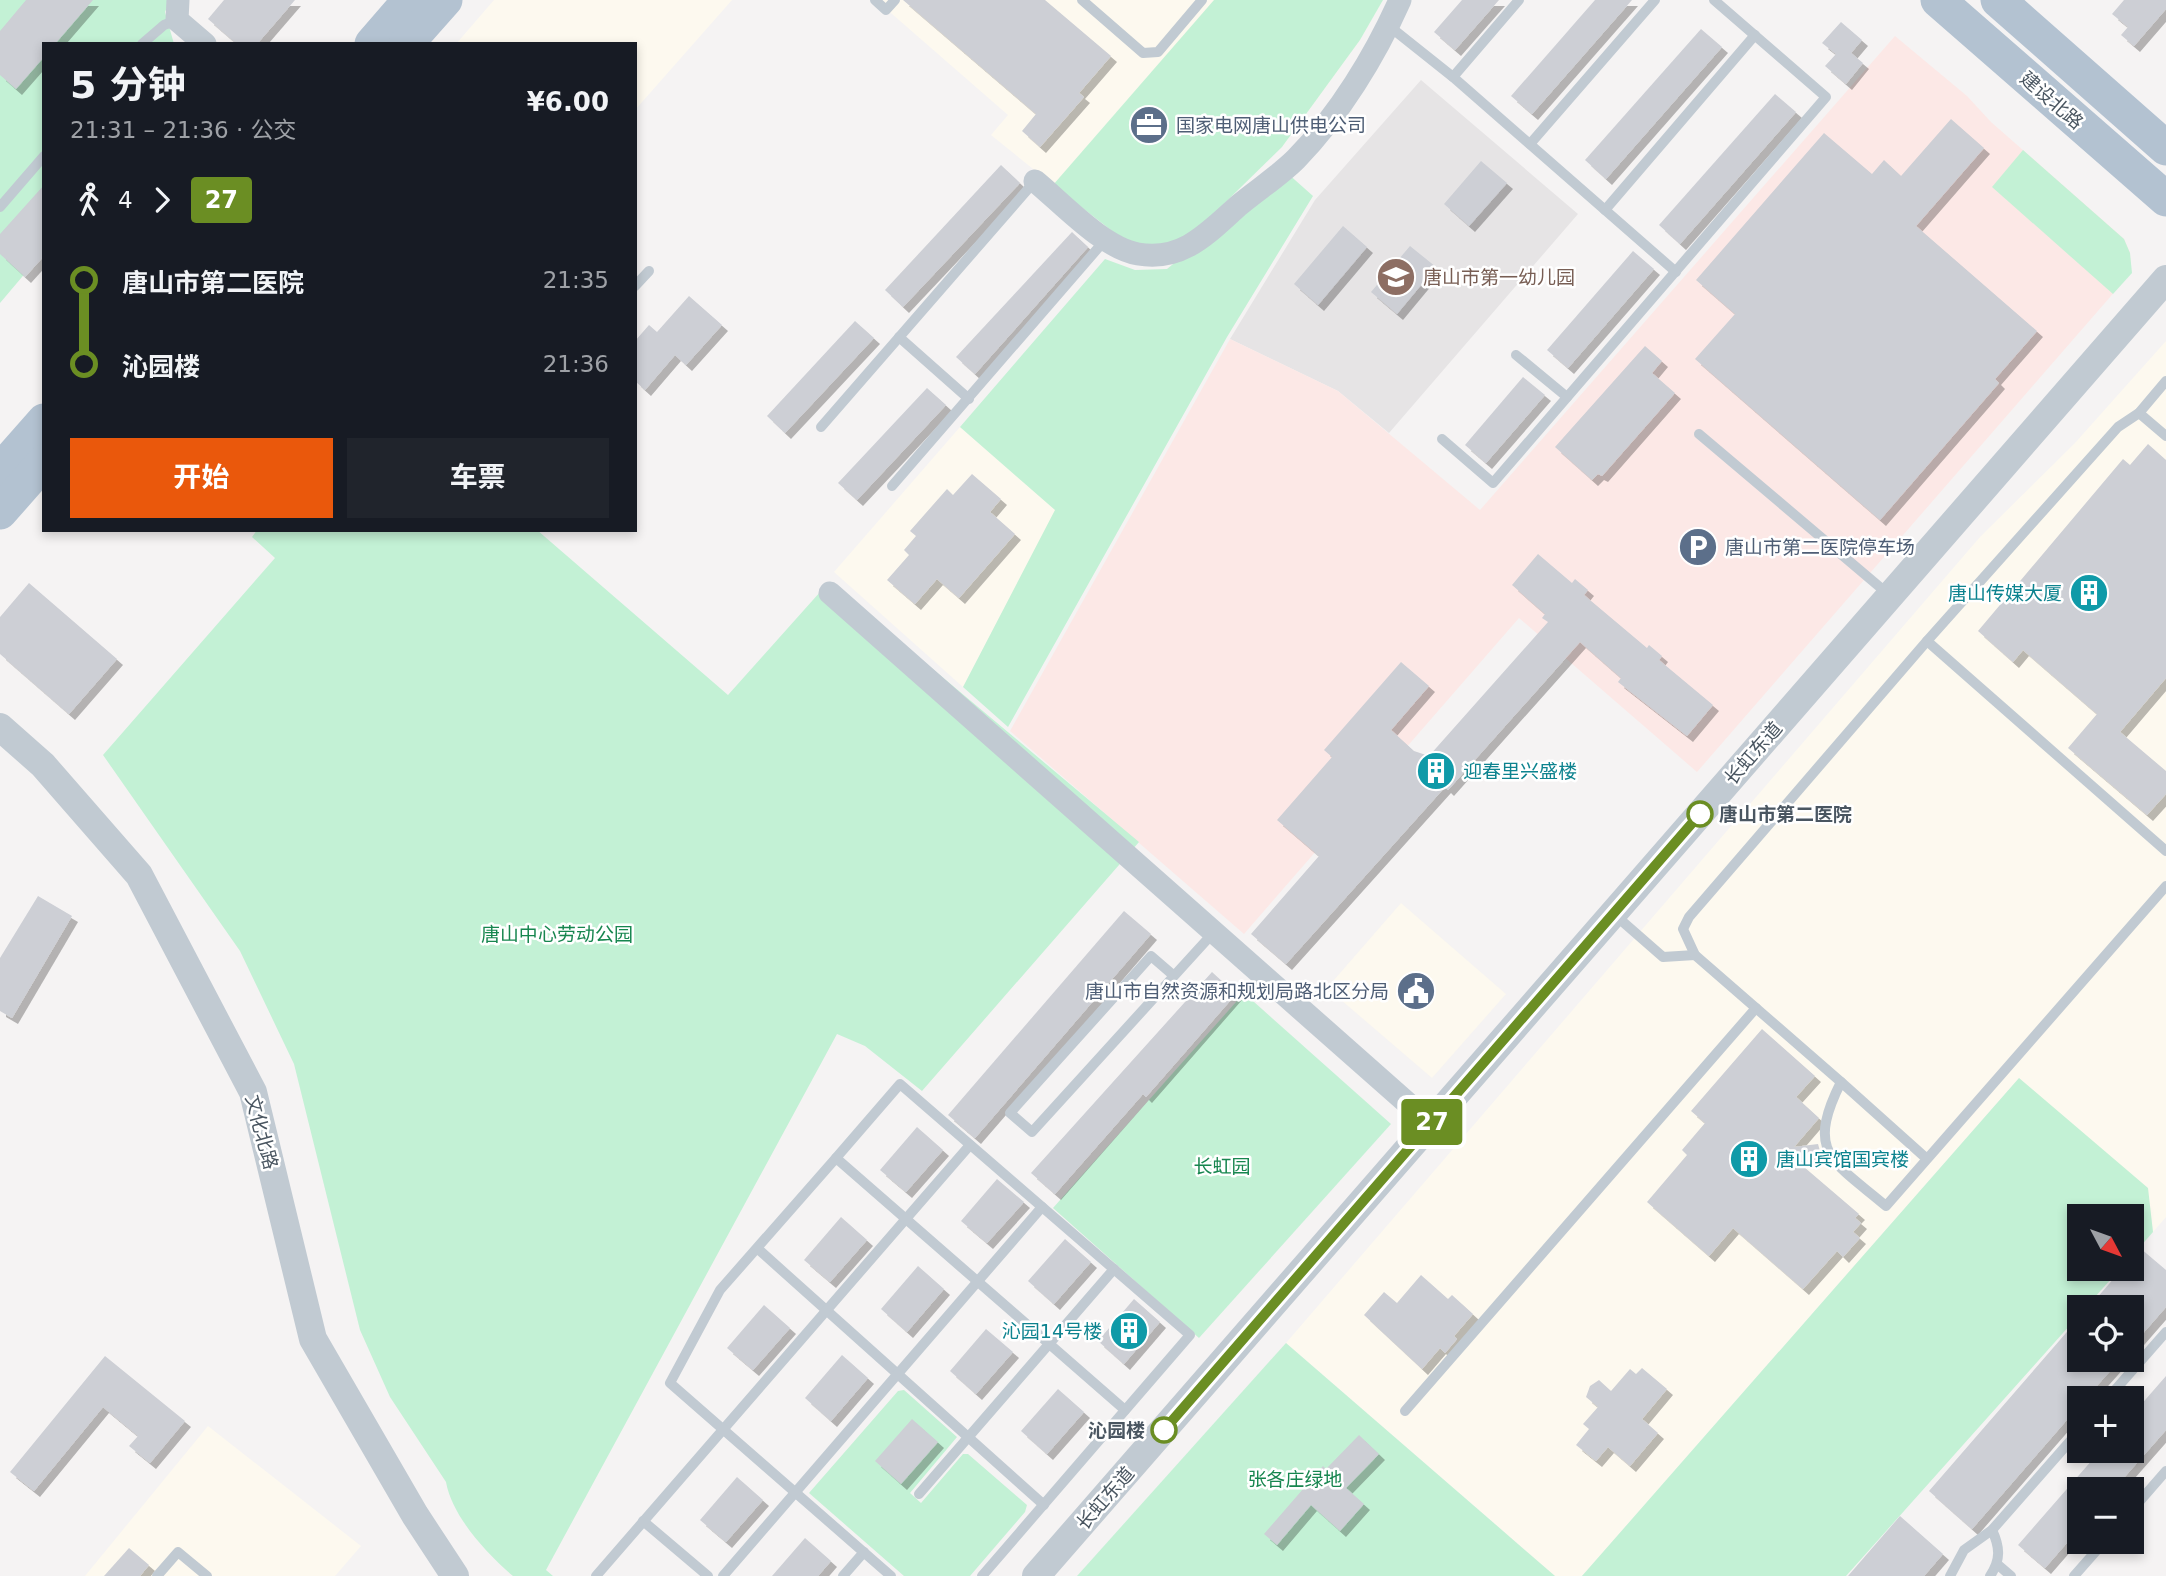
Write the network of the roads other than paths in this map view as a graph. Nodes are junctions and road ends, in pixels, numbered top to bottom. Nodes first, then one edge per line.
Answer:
1 (410, 0) edge
2 (445, 0) edge
3 (875, 0) edge
4 (895, 0) edge
5 (1082, 0) edge
6 (1202, 0) edge
7 (1400, 0) edge
8 (1519, 0) edge
9 (1655, 0) edge
10 (1714, 0) edge
11 (1938, 0) edge
12 (1998, 0) edge
13 (178, 10) edge
14 (1389, 26) junction
15 (1755, 35) junction
16 (144, 42) edge
17 (203, 42) edge
18 (374, 42) edge
19 (408, 42) edge
20 (1453, 77) junction
21 (1530, 144) junction
22 (2166, 148) edge
23 (42, 158) edge
24 (1035, 181) joint
25 (2166, 199) edge
26 (0, 207) edge
27 (1605, 210) junction
28 (1105, 240) junction
29 (649, 271) dead end
30 (1676, 272) junction
31 (2166, 279) edge
32 (637, 284) edge
33 (899, 337) junction
34 (1516, 355) dead end
35 (2166, 381) edge
36 (1567, 397) junction
37 (969, 399) junction
38 (2139, 413) junction
39 (42, 423) edge
40 (821, 427) dead end
41 (1699, 434) dead end
42 (2166, 436) edge
43 (1442, 439) dead end
44 (42, 463) edge
45 (0, 471) edge
46 (892, 486) dead end
47 (0, 512) edge
48 (830, 593) dead end
49 (1890, 596) junction
50 (1927, 641) junction
51 (0, 727) edge
52 (2166, 851) edge
53 (2166, 886) edge
54 (1614, 914) junction
55 (1214, 932) junction
56 (1695, 955) junction
57 (1173, 975) junction
58 (1756, 1008) junction
59 (1841, 1082) junction
60 (1431, 1124) junction
61 (970, 1144) junction
62 (836, 1158) junction
63 (1927, 1159) junction
64 (1042, 1207) junction
65 (906, 1219) junction
66 (758, 1249) junction
67 (1114, 1269) junction
68 (980, 1281) junction
69 (827, 1310) junction
70 (2166, 1332) edge
71 (1049, 1344) junction
72 (899, 1374) junction
73 (2119, 1386) edge
74 (1125, 1410) junction
75 (1405, 1411) dead end
76 (723, 1430) junction
77 (970, 1436) junction
78 (2067, 1445) edge
79 (2166, 1471) edge
80 (795, 1493) junction
81 (919, 1494) dead end
82 (2144, 1496) edge
83 (1044, 1504) junction
84 (643, 1521) junction
85 (1992, 1530) junction
86 (864, 1552) junction
87 (2093, 1554) edge
88 (1997, 1564) junction
89 (157, 1576) edge
90 (207, 1576) edge
91 (455, 1576) edge
92 (596, 1576) edge
93 (708, 1576) edge
94 (723, 1576) edge
95 (844, 1576) edge
96 (891, 1576) edge
97 (982, 1576) edge
98 (1037, 1576) edge
99 (1950, 1576) edge
100 (1990, 1576) edge
101 (2011, 1576) edge
102 (2074, 1576) edge

1 - 18 main road
2 - 19 main road
3 - 4 lane
5 - 6 lane
7 - 14 street
8 - 20 lane
9 - 21 lane
10 - 15 lane
11 - 25 main road, 建设北路
12 - 22 main road, 建设北路
13 - 16 lane
13 - 17 street
14 - 20 lane
14 - 28 street
15 - 27 lane
15 - 30 lane
20 - 21 lane
21 - 27 lane
23 - 26 lane
24 - 28 street
24 - 33 lane
27 - 30 lane
28 - 37 lane
29 - 32 lane
30 - 36 lane
31 - 49 street, 长虹东道
33 - 37 lane
33 - 40 lane
34 - 36 lane
35 - 38 lane
36 - 43 lane
37 - 46 lane
38 - 42 lane
38 - 50 lane
39 - 45 main road
41 - 49 lane
44 - 47 main road
48 - 55 street
49 - 54 street, 长虹东道
50 - 52 lane
50 - 56 lane
51 - 91 street, 文化北路
53 - 63 lane
54 - 56 lane
54 - 60 street, 长虹东道
55 - 57 lane
55 - 60 street
56 - 58 lane
57 - 57 lane
58 - 59 lane
58 - 75 lane
59 - 63 lane
59 - 63 lane
60 - 98 street, 长虹东道
61 - 62 lane
61 - 64 lane
61 - 65 lane
62 - 65 lane
62 - 66 lane
64 - 67 lane
64 - 68 lane
65 - 68 lane
65 - 69 lane
66 - 69 lane
66 - 76 lane
67 - 71 lane
67 - 74 lane
68 - 71 lane
68 - 72 lane
69 - 72 lane
69 - 76 lane
70 - 73 lane
71 - 74 lane
71 - 77 lane
72 - 77 lane
72 - 80 lane
74 - 83 lane
76 - 80 lane
76 - 84 lane
77 - 81 lane
77 - 83 lane
78 - 85 lane
79 - 82 lane
80 - 86 lane
80 - 94 lane
83 - 97 lane
84 - 92 lane
84 - 93 lane
85 - 88 lane
85 - 99 lane
86 - 95 lane
86 - 96 lane
87 - 102 lane
88 - 100 lane
88 - 101 lane
89 - 90 lane

